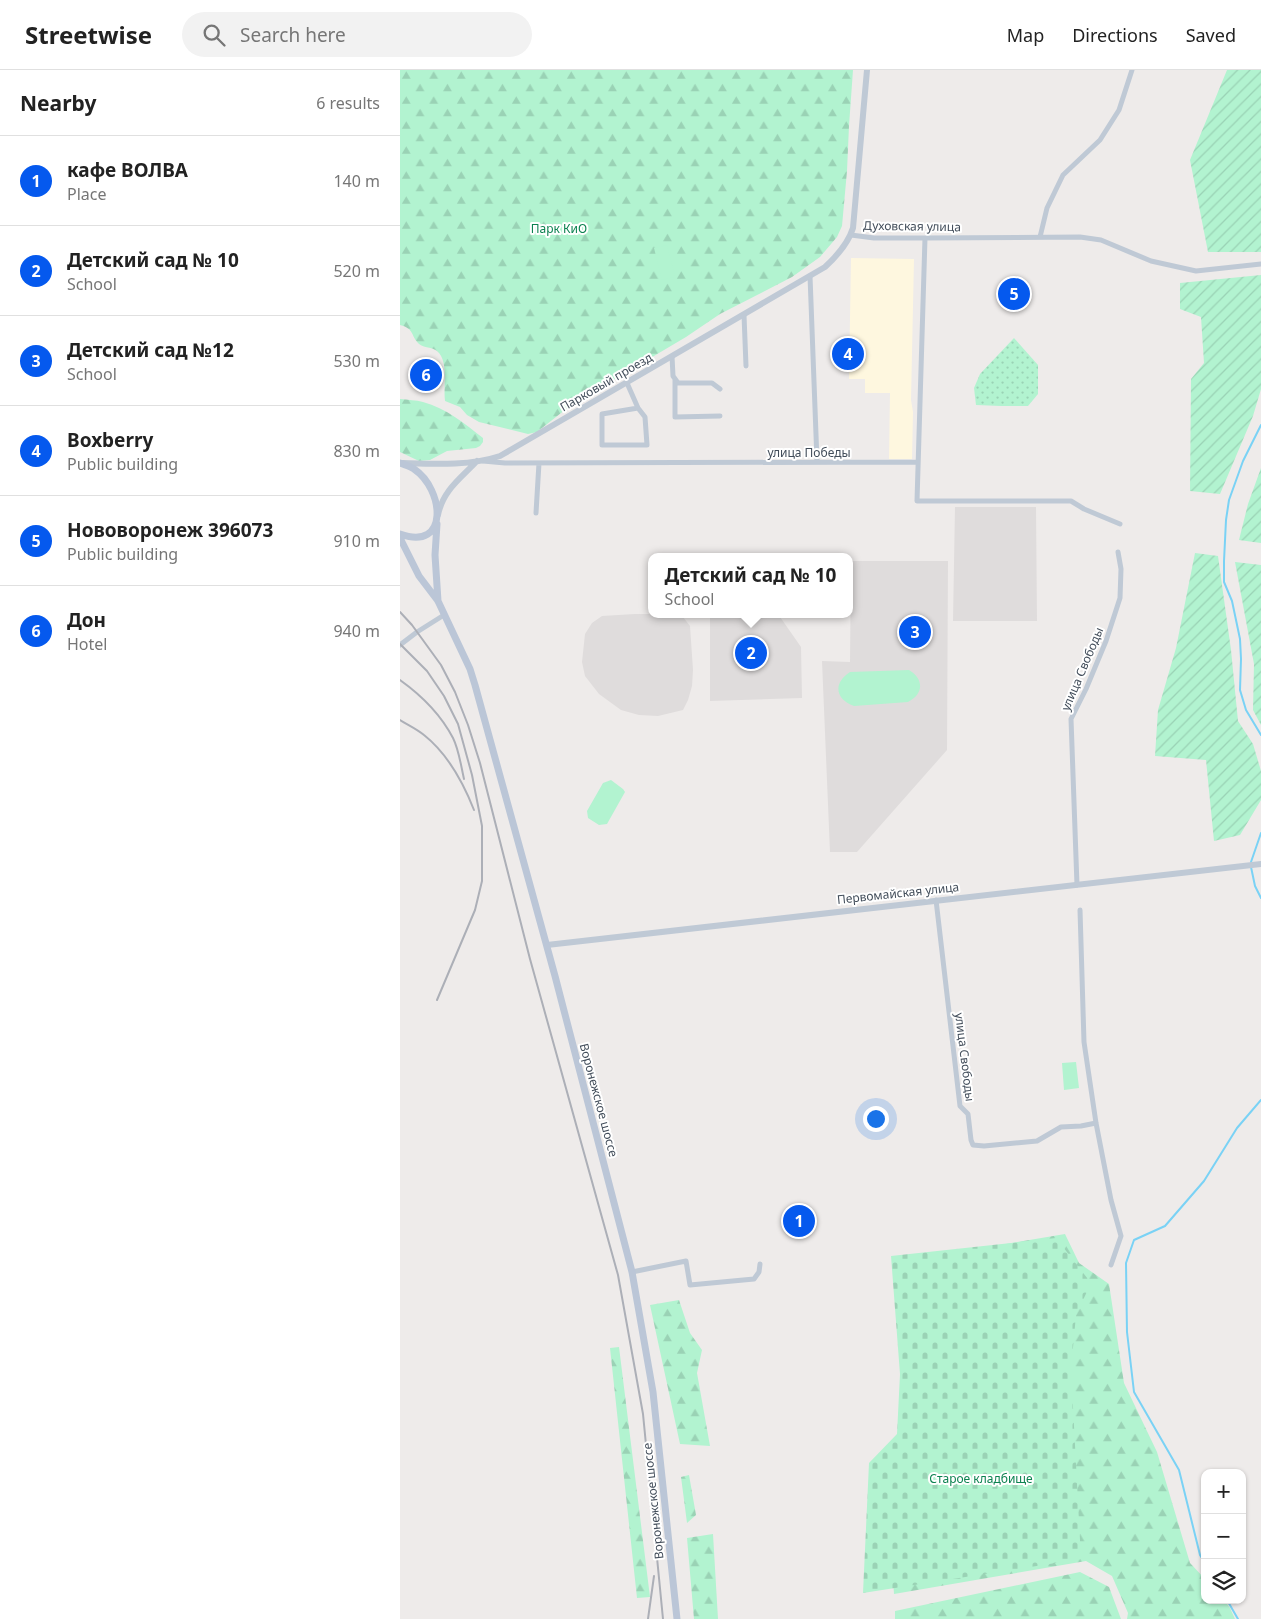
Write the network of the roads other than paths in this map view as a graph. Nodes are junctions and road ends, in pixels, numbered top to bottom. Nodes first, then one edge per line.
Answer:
1 (867, 70) edge
2 (1132, 70) edge
3 (850, 236) junction
4 (1040, 237) junction
5 (925, 238) junction
6 (1261, 264) edge
7 (810, 276) junction
8 (744, 314) junction
9 (672, 356) junction
10 (746, 366) dead end
11 (675, 380) junction
12 (627, 383) junction
13 (720, 390) dead end
14 (638, 408) junction
15 (720, 416) dead end
16 (477, 461) junction
17 (817, 461) junction
18 (918, 462) junction
19 (400, 463) edge
20 (539, 463) junction
21 (536, 513) dead end
22 (437, 518) junction
23 (1120, 524) dead end
24 (400, 536) edge
25 (1118, 552) dead end
26 (438, 601) junction
27 (444, 615) junction
28 (400, 645) edge
29 (1261, 864) edge
30 (1077, 885) junction
31 (936, 900) junction
32 (1080, 910) dead end
33 (547, 945) junction
34 (1096, 1123) junction
35 (760, 1264) dead end
36 (1111, 1265) dead end
37 (632, 1272) junction
38 (677, 1619) edge

1 - 3 street, Духовская улица
2 - 4 street
3 - 5 street, Духовская улица
3 - 7 street, Парковый проезд
4 - 5 street, Духовская улица
4 - 6 street, Духовская улица
5 - 18 street
7 - 8 street, Парковый проезд
7 - 17 street
8 - 9 street, Парковый проезд
8 - 10 street
9 - 11 street
9 - 12 street, Парковый проезд
11 - 13 street
11 - 15 street
12 - 14 street
12 - 16 street, Парковый проезд
14 - 14 street
16 - 19 street, Парковый проезд
16 - 20 street, улица Победы
16 - 22 street
17 - 18 street, улица Победы
17 - 20 street, улица Победы
18 - 23 street
19 - 22 main road, Воронежское шоссе
20 - 21 street
22 - 24 main road
22 - 26 main road, Воронежское шоссе
24 - 26 main road, Воронежское шоссе
25 - 30 street, улица Свободы
26 - 27 main road, Воронежское шоссе
27 - 28 street
27 - 33 main road, Воронежское шоссе
29 - 30 street, Первомайская улица
30 - 31 street, Первомайская улица
31 - 33 street, Первомайская улица
31 - 34 street, улица Свободы
32 - 34 street
33 - 37 main road, Воронежское шоссе
34 - 36 street
35 - 37 street
37 - 38 main road, Воронежское шоссе

